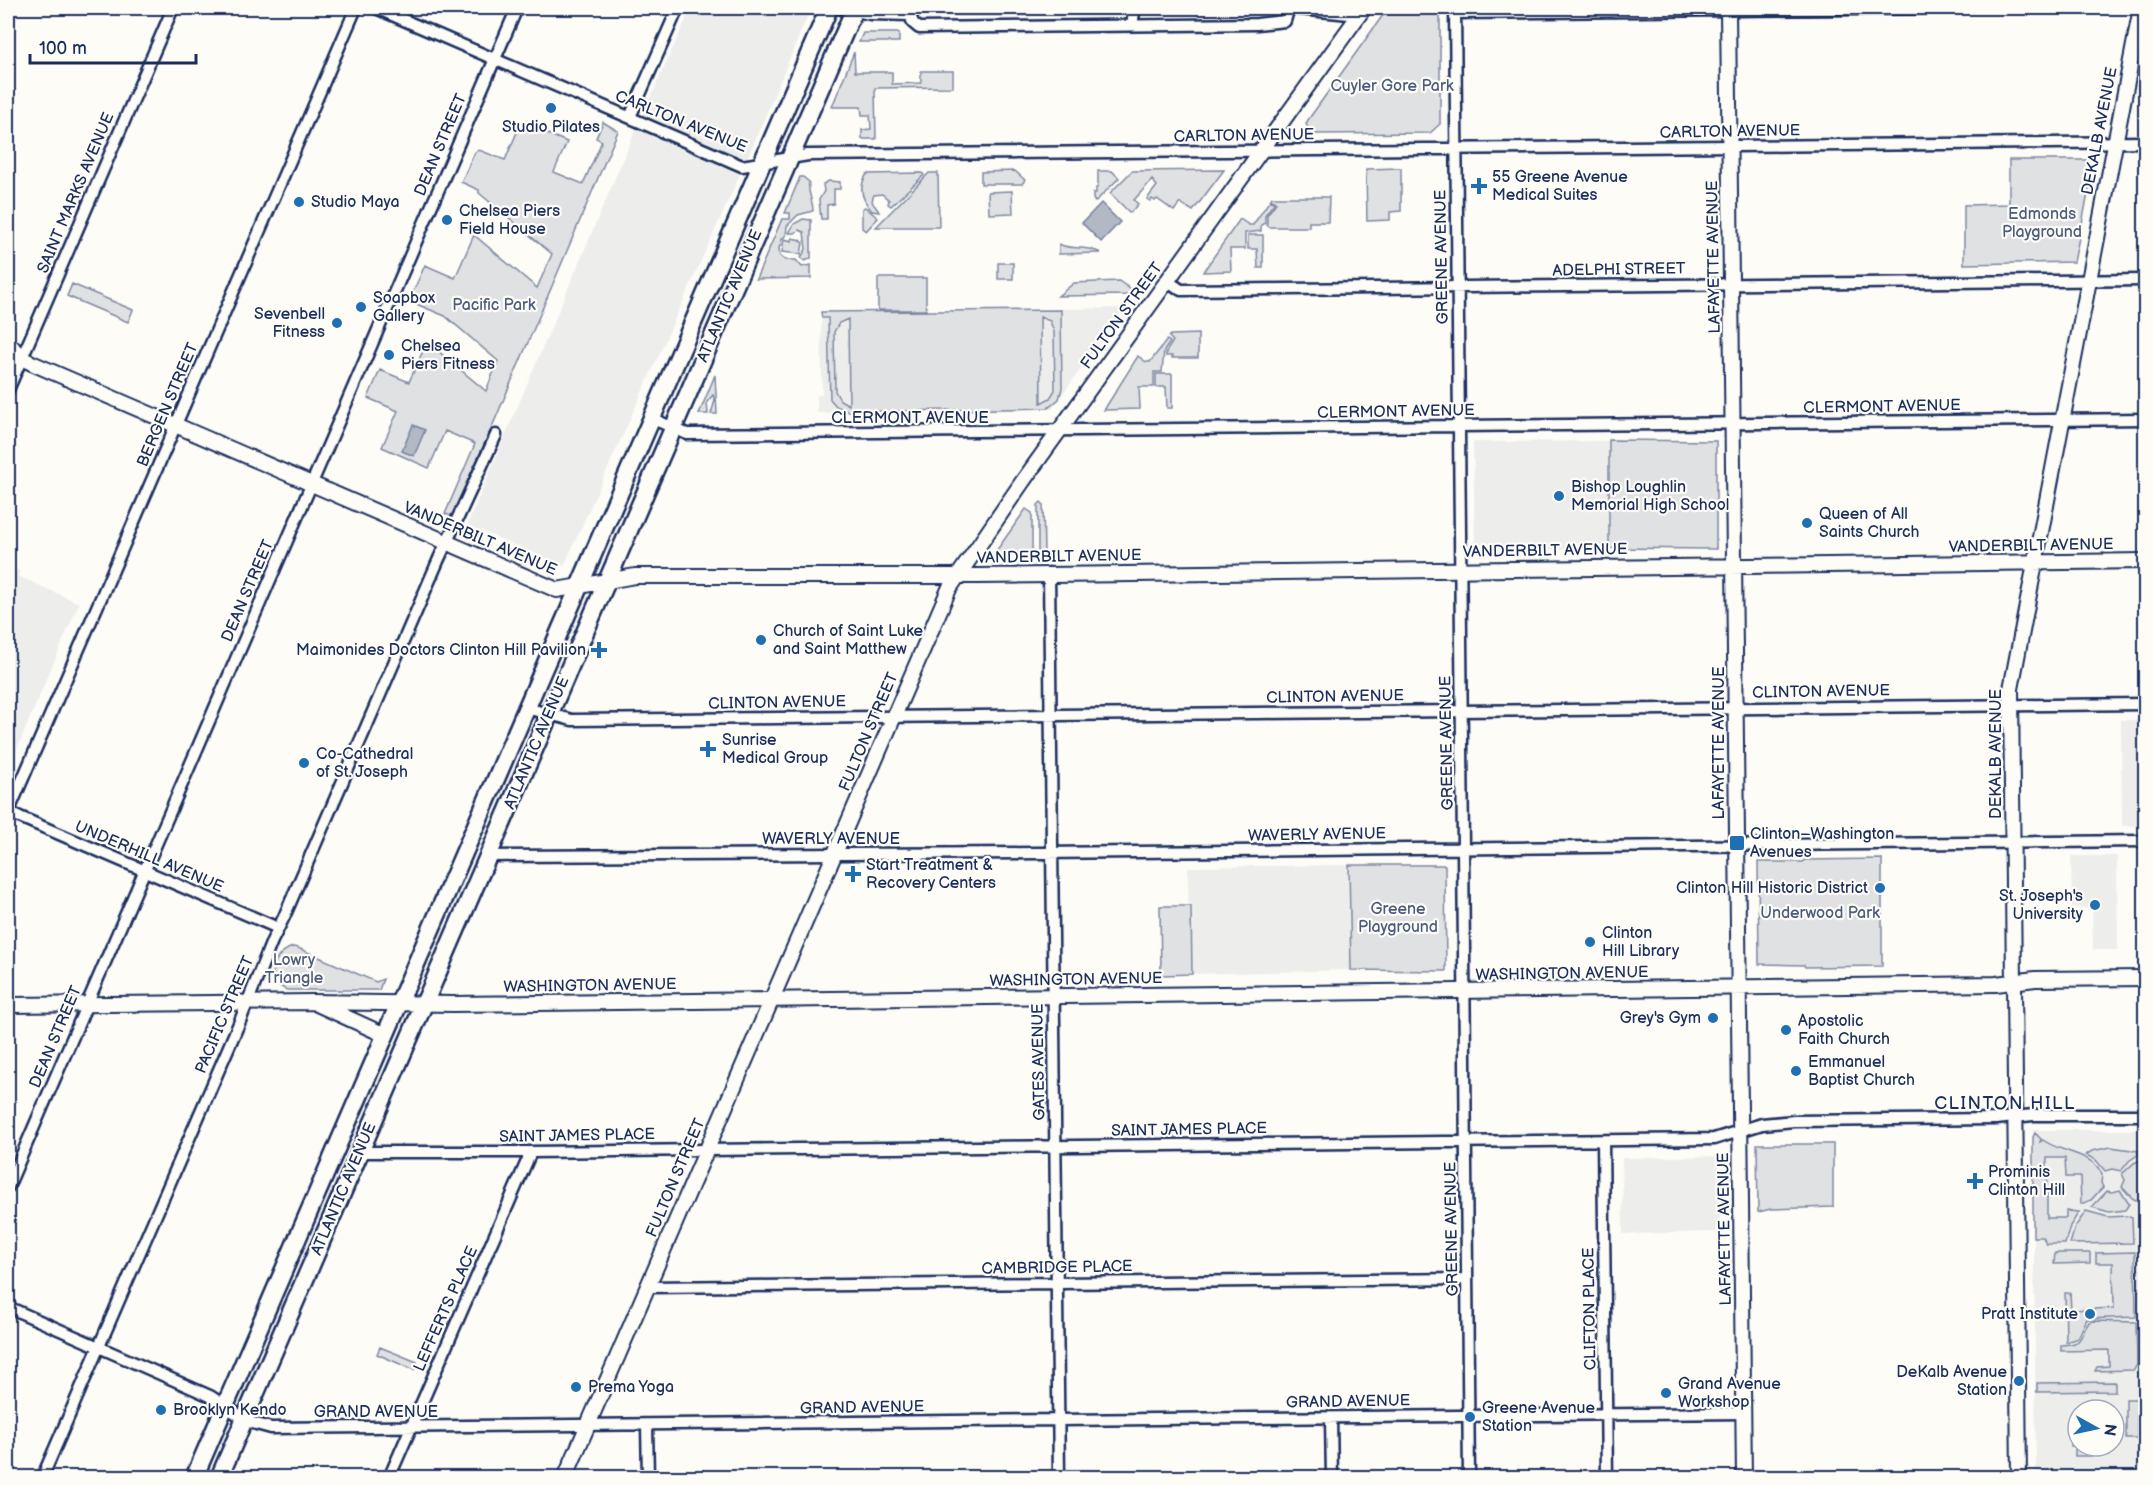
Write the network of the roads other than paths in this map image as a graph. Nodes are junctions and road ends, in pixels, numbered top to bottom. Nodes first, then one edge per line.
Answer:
1 (173, 8) edge
2 (356, 8) edge
3 (376, 8) edge
4 (516, 8) edge
5 (678, 8) edge
6 (828, 8) edge
7 (1024, 8) edge
8 (1134, 8) edge
9 (1288, 8) edge
10 (1944, 8) edge
11 (2140, 8) edge
12 (850, 9) edge
13 (1728, 9) edge
14 (1455, 10) edge
15 (1362, 11) edge
16 (910, 15) junction
17 (1132, 24) junction
18 (494, 59) junction
19 (630, 117) junction
20 (2114, 142) junction
21 (2145, 142) edge
22 (1730, 147) junction
23 (1456, 150) junction
24 (1261, 151) junction
25 (790, 158) junction
26 (762, 163) junction
27 (2088, 280) junction
28 (2145, 280) edge
29 (1168, 281) junction
30 (1731, 284) junction
31 (1457, 287) junction
32 (8, 345) edge
33 (14, 359) edge
34 (8, 390) edge
35 (651, 418) junction
36 (2145, 419) edge
37 (2061, 420) junction
38 (1733, 424) junction
39 (175, 426) junction
40 (1459, 427) junction
41 (673, 428) junction
42 (1059, 431) junction
43 (496, 435) dead end
44 (311, 484) junction
45 (446, 543) junction
46 (2145, 561) edge
47 (2034, 563) junction
48 (1734, 566) junction
49 (1460, 569) junction
50 (1049, 573) junction
51 (957, 576) junction
52 (606, 582) junction
53 (579, 586) junction
54 (2145, 704) edge
55 (2011, 705) junction
56 (526, 708) junction
57 (1736, 708) junction
58 (1462, 711) junction
59 (549, 714) junction
60 (1050, 716) junction
61 (893, 717) junction
62 (8, 813) edge
63 (2145, 841) edge
64 (2013, 842) junction
65 (1736, 845) junction
66 (1463, 848) junction
67 (1052, 853) junction
68 (834, 855) junction
69 (488, 856) junction
70 (144, 871) junction
71 (278, 928) junction
72 (2145, 978) edge
73 (2013, 982) junction
74 (1739, 988) junction
75 (1464, 992) junction
76 (1053, 997) junction
77 (771, 1000) junction
78 (312, 1002) junction
79 (399, 1003) junction
80 (247, 1004) junction
81 (425, 1004) junction
82 (8, 1005) edge
83 (86, 1005) junction
84 (385, 1035) junction
85 (2145, 1115) edge
86 (2015, 1117) junction
87 (1740, 1132) junction
88 (1604, 1141) junction
89 (1466, 1142) junction
90 (1055, 1146) junction
91 (706, 1150) junction
92 (360, 1152) junction
93 (531, 1152) junction
94 (8, 1186) edge
95 (1467, 1279) junction
96 (1056, 1283) junction
97 (648, 1287) junction
98 (8, 1307) edge
99 (98, 1347) junction
100 (225, 1406) junction
101 (1744, 1413) junction
102 (1606, 1414) junction
103 (1469, 1416) junction
104 (1331, 1418) junction
105 (245, 1419) junction
106 (1058, 1421) junction
107 (587, 1425) junction
108 (647, 1425) junction
109 (411, 1427) junction
110 (42, 1478) edge
111 (194, 1478) edge
112 (219, 1478) edge
113 (389, 1478) edge
114 (565, 1478) edge
115 (648, 1478) edge
116 (1059, 1478) edge
117 (1332, 1478) edge
118 (1469, 1478) edge
119 (1607, 1478) edge
120 (1744, 1478) edge
121 (2019, 1478) edge

1 - 33 street, SAINT MARKS AVENUE
2 - 39 street, BERGEN STREET
3 - 18 street, CARLTON AVENUE
4 - 18 street, DEAN STREET
5 - 19 street
6 - 26 main road, ATLANTIC AVENUE
7 - 16 street
8 - 17 street
9 - 15 street
9 - 17 street
10 - 13 street
11 - 20 main road, DEKALB AVENUE
12 - 16 street
12 - 25 main road, ATLANTIC AVENUE
13 - 14 street
13 - 22 main road, LAFAYETTE AVENUE
14 - 23 street, GREENE AVENUE
15 - 24 main road, FULTON STREET
16 - 17 street
18 - 19 street, CARLTON AVENUE
18 - 44 street, DEAN STREET
19 - 26 street, CARLTON AVENUE
20 - 21 street, CARLTON AVENUE
20 - 22 street, CARLTON AVENUE
20 - 27 main road, DEKALB AVENUE
22 - 23 street, CARLTON AVENUE
22 - 30 main road, LAFAYETTE AVENUE
23 - 24 street, CARLTON AVENUE
23 - 31 street, GREENE AVENUE
24 - 25 street, CARLTON AVENUE
24 - 29 main road, FULTON STREET
25 - 26 street, CARLTON AVENUE
25 - 41 main road, ATLANTIC AVENUE
26 - 35 main road, ATLANTIC AVENUE
27 - 28 street, ADELPHI STREET
27 - 30 street, ADELPHI STREET
27 - 37 main road, DEKALB AVENUE
29 - 31 street, ADELPHI STREET
29 - 42 main road, FULTON STREET
30 - 31 street, ADELPHI STREET
30 - 38 main road, LAFAYETTE AVENUE
31 - 40 street, GREENE AVENUE
32 - 33 main road, VANDERBILT AVENUE
33 - 34 street, SAINT MARKS AVENUE
33 - 39 main road, VANDERBILT AVENUE
35 - 41 street, CLERMONT AVENUE
35 - 53 main road, ATLANTIC AVENUE
36 - 37 street, CLERMONT AVENUE
37 - 38 street, CLERMONT AVENUE
37 - 47 main road, DEKALB AVENUE
38 - 40 street, CLERMONT AVENUE
38 - 48 main road, LAFAYETTE AVENUE
39 - 44 main road, VANDERBILT AVENUE
39 - 62 street, BERGEN STREET
40 - 42 street, CLERMONT AVENUE
40 - 49 street, GREENE AVENUE
41 - 42 street, CLERMONT AVENUE
41 - 52 main road, ATLANTIC AVENUE
42 - 51 main road, FULTON STREET
43 - 45 street, PACIFIC STREET
44 - 45 main road, VANDERBILT AVENUE
44 - 70 street, DEAN STREET
45 - 53 main road, VANDERBILT AVENUE
45 - 71 street, PACIFIC STREET
46 - 47 main road, VANDERBILT AVENUE
47 - 48 main road, VANDERBILT AVENUE
47 - 55 main road, DEKALB AVENUE
48 - 49 main road, VANDERBILT AVENUE
48 - 57 main road, LAFAYETTE AVENUE
49 - 50 main road, VANDERBILT AVENUE
49 - 58 street, GREENE AVENUE
50 - 51 main road, VANDERBILT AVENUE
50 - 60 street, GATES AVENUE
51 - 52 main road, VANDERBILT AVENUE
51 - 61 main road, FULTON STREET
52 - 53 main road, VANDERBILT AVENUE
52 - 59 main road, ATLANTIC AVENUE
53 - 56 main road, ATLANTIC AVENUE
54 - 55 street, CLINTON AVENUE
55 - 57 street, CLINTON AVENUE
55 - 64 main road, DEKALB AVENUE
56 - 59 street, CLINTON AVENUE
56 - 79 main road, ATLANTIC AVENUE
57 - 58 street, CLINTON AVENUE
57 - 65 main road, LAFAYETTE AVENUE
58 - 60 street, CLINTON AVENUE
58 - 66 street, GREENE AVENUE
59 - 61 street, CLINTON AVENUE
59 - 69 main road, ATLANTIC AVENUE
60 - 61 street, CLINTON AVENUE
60 - 67 street, GATES AVENUE
61 - 68 main road, FULTON STREET
62 - 70 street, UNDERHILL AVENUE
63 - 64 street, WAVERLY AVENUE
64 - 65 street, WAVERLY AVENUE
64 - 73 main road, DEKALB AVENUE
65 - 66 street, WAVERLY AVENUE
65 - 74 main road, LAFAYETTE AVENUE
66 - 67 street, WAVERLY AVENUE
66 - 75 street, GREENE AVENUE
67 - 68 street, WAVERLY AVENUE
67 - 76 street, GATES AVENUE
68 - 69 street, WAVERLY AVENUE
68 - 77 main road, FULTON STREET
69 - 81 main road, ATLANTIC AVENUE
70 - 71 street, UNDERHILL AVENUE
70 - 83 street, DEAN STREET
71 - 80 street, PACIFIC STREET
72 - 73 main road, WASHINGTON AVENUE
73 - 74 main road, WASHINGTON AVENUE
73 - 86 main road, DEKALB AVENUE
74 - 75 main road, WASHINGTON AVENUE
74 - 87 main road, LAFAYETTE AVENUE
75 - 76 main road, WASHINGTON AVENUE
75 - 89 street, GREENE AVENUE
76 - 77 main road, WASHINGTON AVENUE
76 - 90 street, GATES AVENUE
77 - 81 main road, WASHINGTON AVENUE
77 - 91 main road, FULTON STREET
78 - 79 main road, WASHINGTON AVENUE
78 - 80 main road, WASHINGTON AVENUE
78 - 84 main road
79 - 81 main road, WASHINGTON AVENUE
79 - 84 main road, ATLANTIC AVENUE
80 - 83 main road, WASHINGTON AVENUE
80 - 99 street, PACIFIC STREET
81 - 92 main road, ATLANTIC AVENUE
82 - 83 main road, WASHINGTON AVENUE
83 - 94 street, DEAN STREET
84 - 100 main road, ATLANTIC AVENUE
85 - 86 street, SAINT JAMES PLACE
86 - 87 street, SAINT JAMES PLACE
86 - 121 main road, DEKALB AVENUE
87 - 88 street, SAINT JAMES PLACE
87 - 101 main road, LAFAYETTE AVENUE
88 - 89 street, SAINT JAMES PLACE
88 - 102 street, CLIFTON PLACE
89 - 90 street, SAINT JAMES PLACE
89 - 95 street, GREENE AVENUE
90 - 91 street, SAINT JAMES PLACE
90 - 96 street, GATES AVENUE
91 - 93 street, SAINT JAMES PLACE
91 - 97 main road, FULTON STREET
92 - 93 street, SAINT JAMES PLACE
92 - 105 main road, ATLANTIC AVENUE
93 - 109 street, LEFFERTS PLACE
95 - 96 street, CAMBRIDGE PLACE
95 - 103 street, GREENE AVENUE
96 - 97 street, CAMBRIDGE PLACE
96 - 106 street, GATES AVENUE
97 - 107 main road, FULTON STREET
98 - 99 street, GRAND AVENUE
99 - 100 street, GRAND AVENUE
99 - 110 street, PACIFIC STREET
100 - 105 street, GRAND AVENUE
100 - 111 main road, ATLANTIC AVENUE
101 - 102 street, GRAND AVENUE
101 - 120 main road, LAFAYETTE AVENUE
102 - 103 street, GRAND AVENUE
102 - 119 street, CLIFTON PLACE
103 - 104 street, GRAND AVENUE
103 - 118 street, GREENE AVENUE
104 - 106 street, GRAND AVENUE
104 - 117 street
105 - 109 street, GRAND AVENUE
105 - 112 main road, ATLANTIC AVENUE
106 - 108 street, GRAND AVENUE
106 - 116 street, GATES AVENUE
107 - 108 street, GRAND AVENUE
107 - 109 street, GRAND AVENUE
107 - 114 main road, FULTON STREET
108 - 115 street
109 - 113 street, LEFFERTS PLACE

